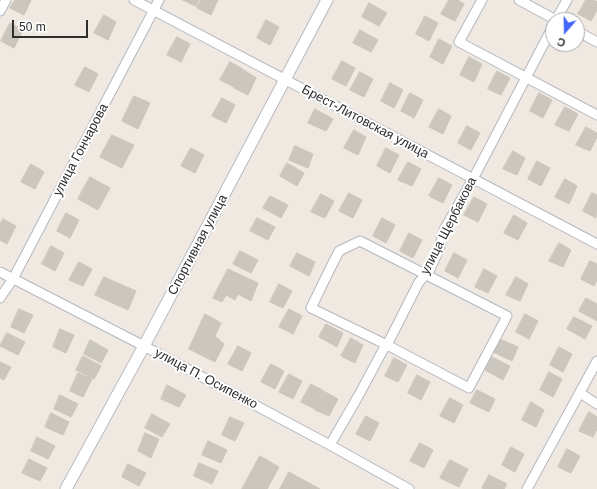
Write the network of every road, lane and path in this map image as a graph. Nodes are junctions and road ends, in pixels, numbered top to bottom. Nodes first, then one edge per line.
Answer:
1 (6, 0) edge
2 (134, 0) edge
3 (159, 0) edge
4 (327, 0) edge
5 (482, 0) edge
6 (519, 0) edge
7 (567, 0) edge
8 (0, 10) edge
9 (153, 11) junction
10 (560, 12) edge
11 (545, 14) edge
12 (585, 35) edge
13 (545, 41) edge
14 (597, 42) edge
15 (526, 77) junction
16 (285, 80) junction
17 (597, 115) edge
18 (473, 179) junction
19 (597, 244) edge
20 (0, 272) edge
21 (426, 275) junction
22 (13, 279) junction
23 (0, 298) edge
24 (387, 345) junction
25 (144, 346) junction
26 (597, 362) edge
27 (580, 393) junction
28 (597, 404) edge
29 (330, 445) junction
30 (66, 489) edge
31 (409, 489) edge
32 (527, 489) edge

1 - 8 street
2 - 9 street, Брест-Литовская улица
3 - 9 street, улица Гончарова
4 - 16 street, Спортивная улица
5 - 15 street
6 - 11 street
7 - 10 street
9 - 16 street, Брест-Литовская улица
9 - 22 street, улица Гончарова
12 - 14 street
13 - 15 street, улица Щербакова
15 - 17 street
15 - 18 street, улица Щербакова
16 - 18 street, Брест-Литовская улица
16 - 25 street, Спортивная улица
18 - 19 street, Брест-Литовская улица
18 - 21 street, улица Щербакова
20 - 22 street, улица П. Осипенко
21 - 24 street, улица Щербакова
21 - 24 street
21 - 24 street
22 - 23 street, улица Гончарова
22 - 25 street, улица П. Осипенко
24 - 29 street, улица Щербакова
25 - 29 street, улица П. Осипенко
25 - 30 street, Спортивная улица
26 - 27 street
27 - 28 street
27 - 32 street
29 - 31 street, улица П. Осипенко

